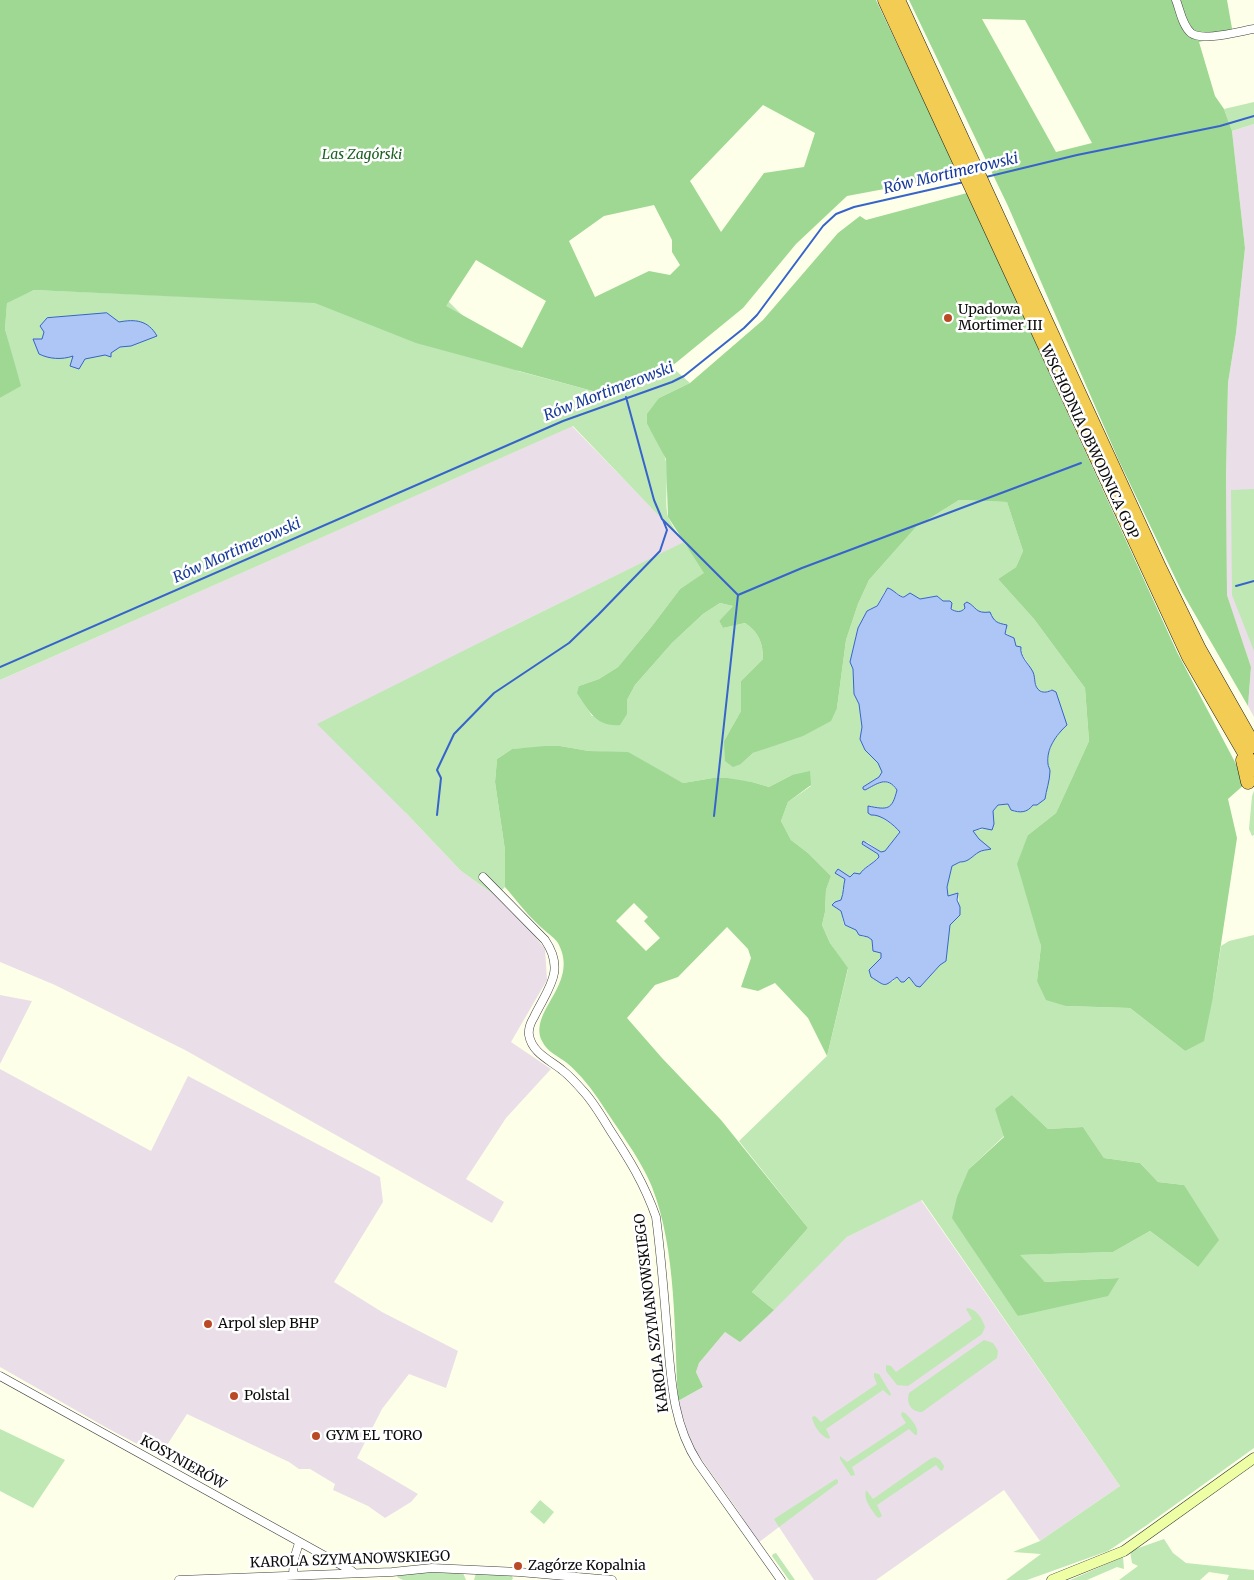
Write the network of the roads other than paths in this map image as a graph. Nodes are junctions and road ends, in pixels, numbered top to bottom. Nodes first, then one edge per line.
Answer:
1 (885, 0) edge
2 (898, 0) edge
3 (1176, 0) edge
4 (1254, 29) edge
5 (941, 107) junction
6 (999, 233) junction
7 (1235, 738) junction
8 (1254, 746) edge
9 (1254, 769) edge
10 (1248, 782) dead end
11 (484, 877) dead end
12 (0, 1376) edge
13 (1254, 1458) edge
14 (299, 1543) junction
15 (355, 1573) junction
16 (293, 1575) junction
17 (179, 1580) edge
18 (612, 1580) edge
19 (781, 1580) edge
20 (1052, 1580) edge

1 - 5 highway, WSCHODNIA OBWODNICA GOP
2 - 5 highway, WSCHODNIA OBWODNICA GOP
3 - 4 street
5 - 6 highway, WSCHODNIA OBWODNICA GOP
6 - 7 highway, WSCHODNIA OBWODNICA GOP
6 - 8 highway, WSCHODNIA OBWODNICA GOP
7 - 9 highway, WSCHODNIA OBWODNICA GOP
7 - 10 highway
11 - 19 street, KAROLA SZYMANOWSKIEGO
12 - 14 street, KOSYNIERÓW
13 - 20 street
14 - 15 street, KOSYNIERÓW
14 - 16 street
15 - 16 street, KAROLA SZYMANOWSKIEGO
15 - 18 street, KAROLA SZYMANOWSKIEGO
16 - 17 street, KAROLA SZYMANOWSKIEGO

